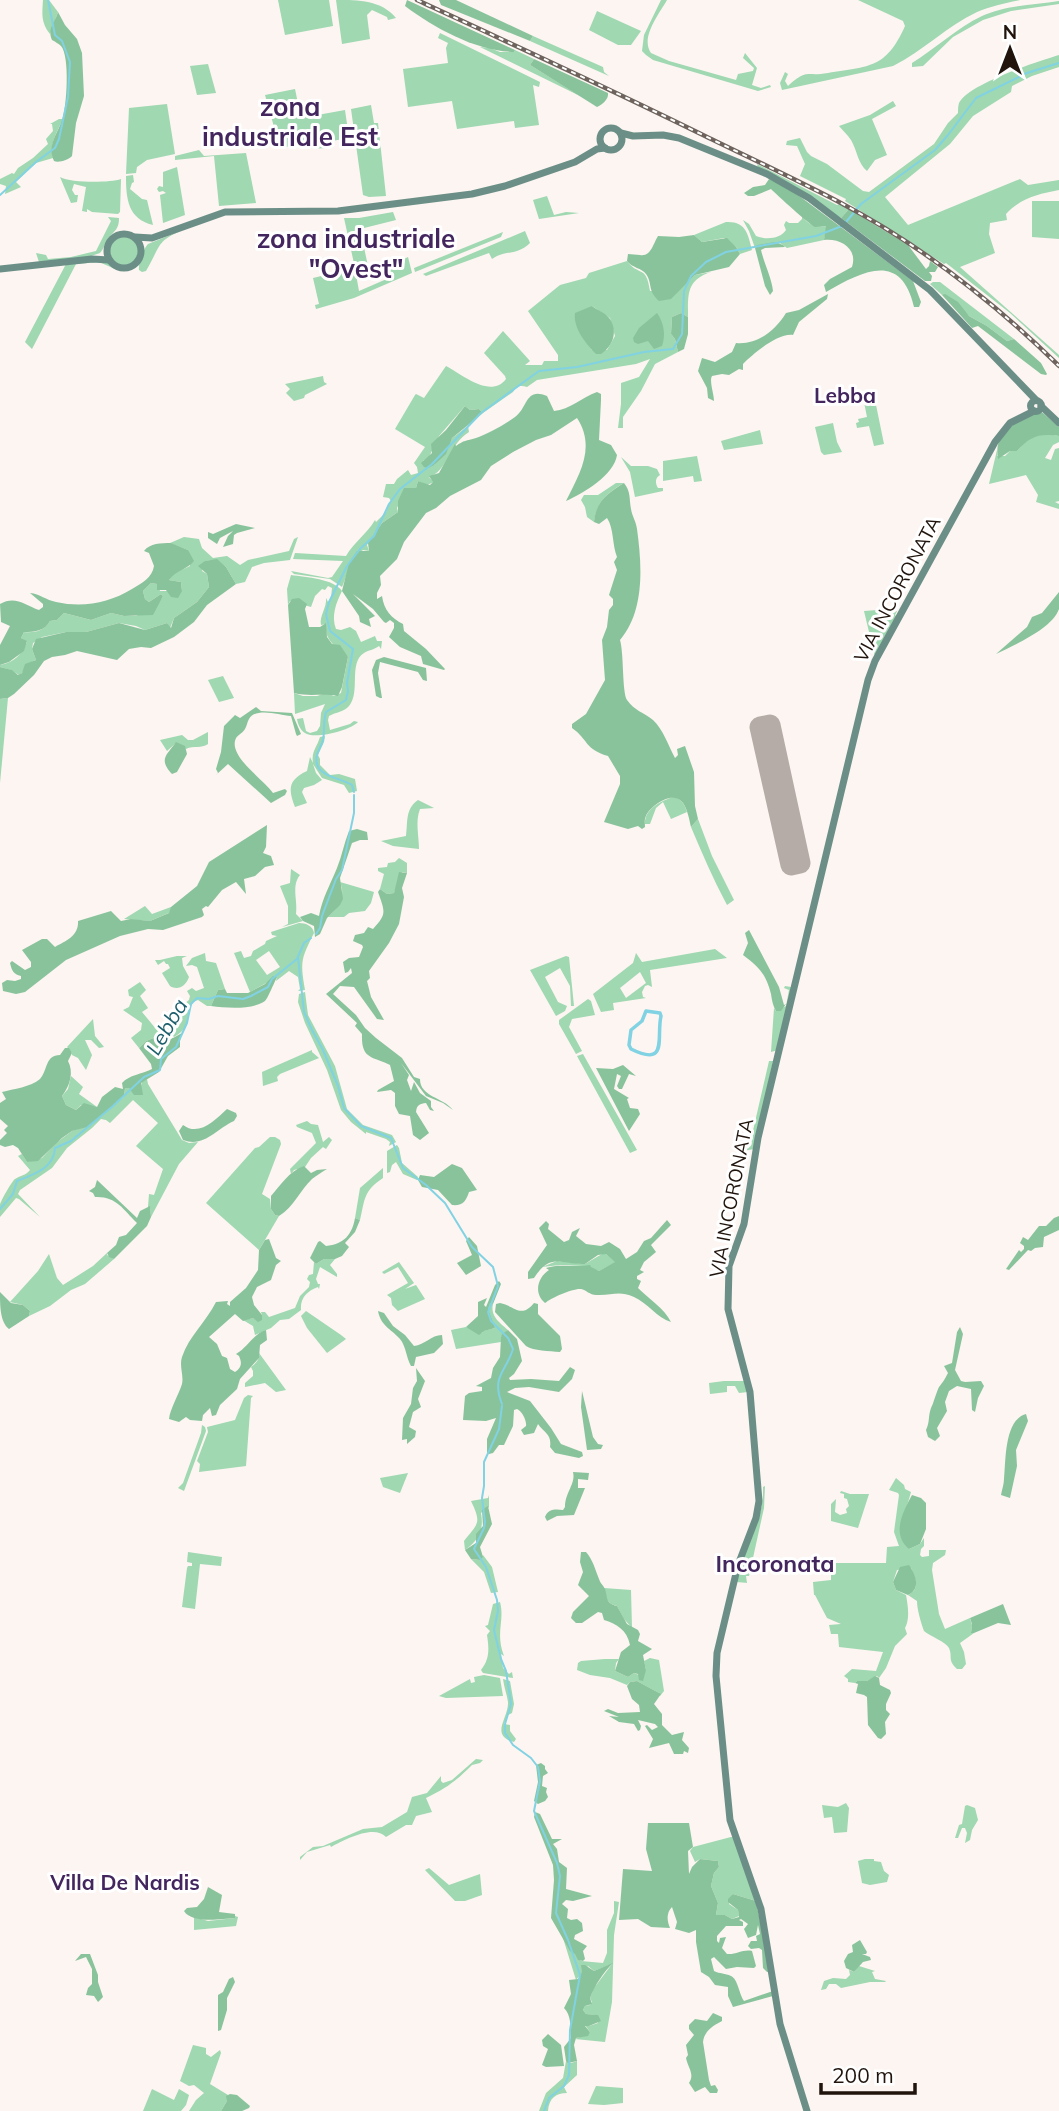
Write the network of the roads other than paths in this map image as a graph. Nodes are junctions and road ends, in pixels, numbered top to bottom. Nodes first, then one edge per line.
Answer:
1 (621, 133) junction
2 (633, 136) junction
3 (600, 141) junction
4 (622, 142) junction
5 (605, 148) junction
6 (596, 150) junction
7 (135, 237) junction
8 (152, 238) junction
9 (106, 250) junction
10 (141, 252) junction
11 (92, 259) junction
12 (109, 260) junction
13 (0, 269) edge
14 (1034, 407) junction
15 (1056, 421) edge
16 (807, 2111) edge

1 - 2 main road
1 - 3 main road
1 - 4 main road
2 - 4 main road
2 - 14 main road
3 - 5 main road
3 - 6 main road
4 - 5 main road
5 - 6 main road
6 - 8 main road
7 - 8 main road
7 - 9 main road
7 - 10 main road
8 - 10 main road
9 - 11 main road
9 - 12 main road
10 - 12 main road
11 - 12 main road
11 - 13 main road
14 - 15 main road
14 - 16 main road, VIA INCORONATA

